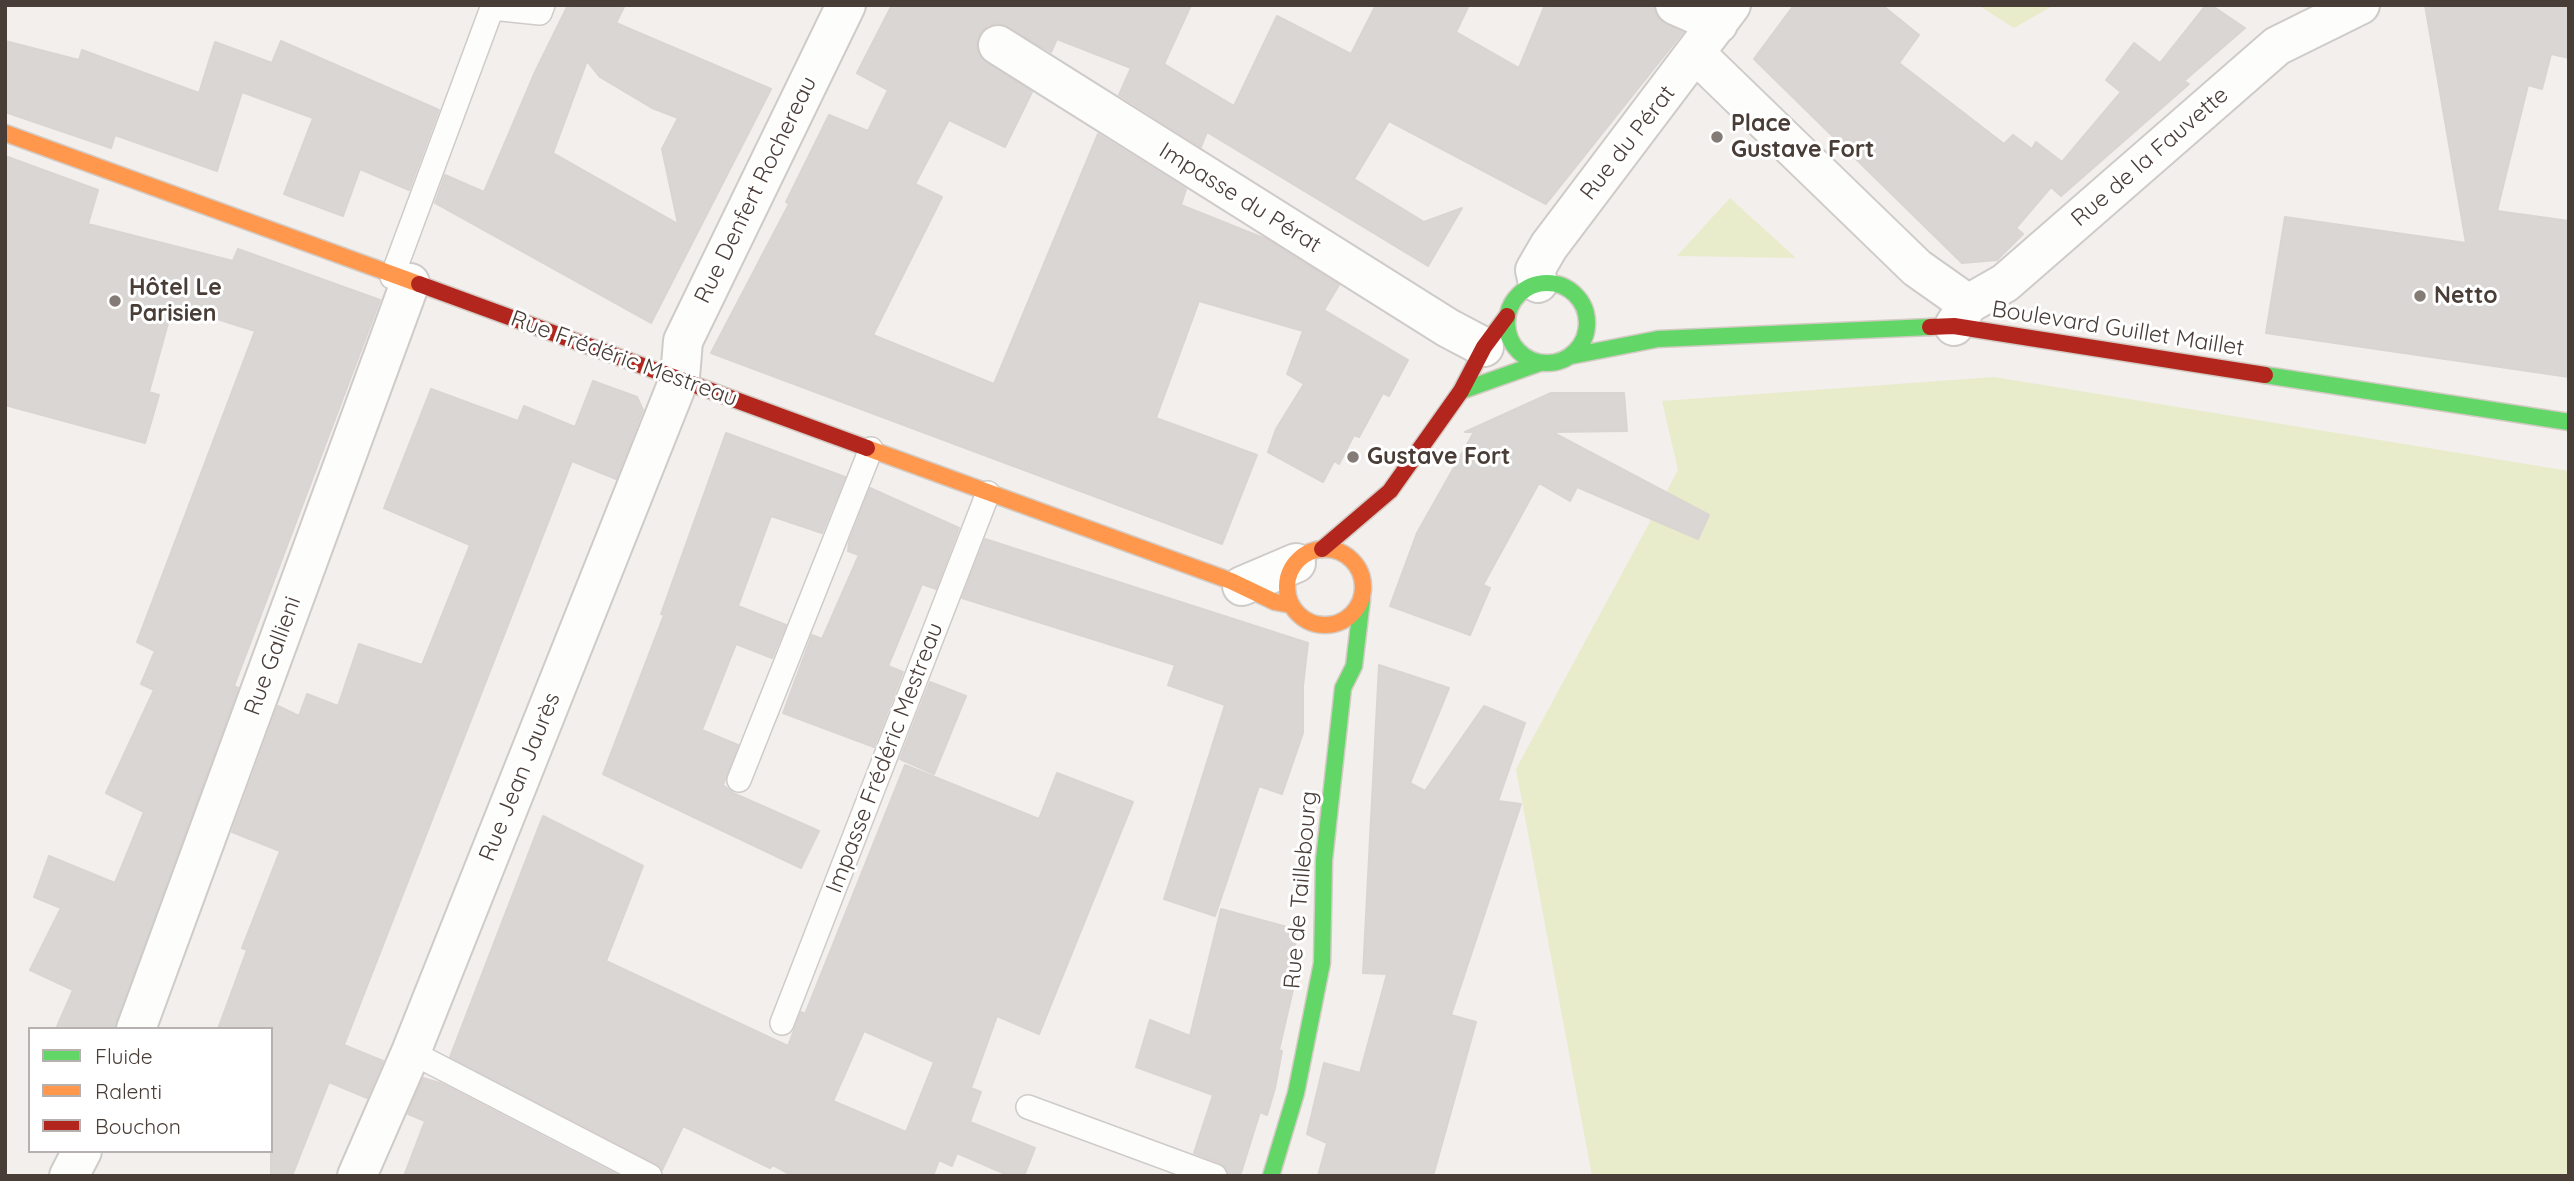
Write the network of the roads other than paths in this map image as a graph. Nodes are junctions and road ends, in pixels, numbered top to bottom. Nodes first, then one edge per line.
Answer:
1 (543, 5) edge
2 (846, 5) edge
3 (1675, 5) edge
4 (2360, 5) edge
5 (1725, 15) edge
6 (998, 45) dead end
7 (1696, 54) junction
8 (5, 132) edge
9 (401, 280) junction
10 (1538, 283) junction
11 (1587, 314) junction
12 (1961, 315) junction
13 (1507, 316) junction
14 (1605, 323) dead end
15 (1625, 331) dead end
16 (1658, 339) junction
17 (1484, 347) junction
18 (1571, 356) junction
19 (1540, 363) junction
20 (680, 377) junction
21 (1461, 391) junction
22 (2569, 422) edge
23 (871, 449) junction
24 (1390, 491) junction
25 (988, 493) junction
26 (1382, 518) dead end
27 (1309, 556) junction
28 (1371, 558) dead end
29 (1242, 586) junction
30 (1362, 592) junction
31 (1291, 605) junction
32 (1313, 624) junction
33 (1325, 641) dead end
34 (1335, 671) dead end
35 (1343, 688) junction
36 (739, 780) dead end
37 (782, 1023) dead end
38 (137, 1027) edge
39 (411, 1052) junction
40 (1028, 1107) dead end
41 (81, 1153) edge
42 (69, 1176) edge
43 (357, 1176) edge
44 (650, 1176) edge
45 (1215, 1176) edge
46 (1271, 1176) edge

1 - 9 lane
2 - 20 street, Rue Denfert Rochereau
3 - 5 street
4 - 12 street, Rue de la Fauvette
5 - 7 street, Rue du Pérat
6 - 17 street, Impasse du Pérat
7 - 10 street, Rue du Pérat
7 - 12 street
8 - 9 street, Rue Frédéric Mestreau
9 - 20 street, Rue Frédéric Mestreau
9 - 38 street, Rue Gallieni
10 - 11 street
10 - 13 street
11 - 14 street
11 - 18 street
12 - 16 street, Boulevard Guillet Maillet
12 - 22 street, Boulevard Guillet Maillet
13 - 17 street
13 - 19 street
15 - 16 street, Boulevard Guillet Maillet
16 - 18 street, Boulevard Guillet Maillet
17 - 21 street
18 - 19 street
19 - 21 street
20 - 23 street, Rue Frédéric Mestreau
20 - 39 street, Rue Jean Jaurès
21 - 24 street
23 - 25 street, Rue Frédéric Mestreau
23 - 36 lane
24 - 26 street
24 - 27 street
25 - 29 street, Rue Frédéric Mestreau
25 - 37 lane, Impasse Frédéric Mestreau
27 - 29 street
27 - 30 street
27 - 31 street
28 - 30 street
29 - 31 street, Rue Frédéric Mestreau
30 - 32 street
30 - 35 street, Rue de Taillebourg
31 - 32 street
32 - 33 street
34 - 35 street
35 - 46 street, Rue de Taillebourg
39 - 43 street, Rue Jean Jaurès
39 - 44 lane
40 - 45 lane
41 - 42 street

